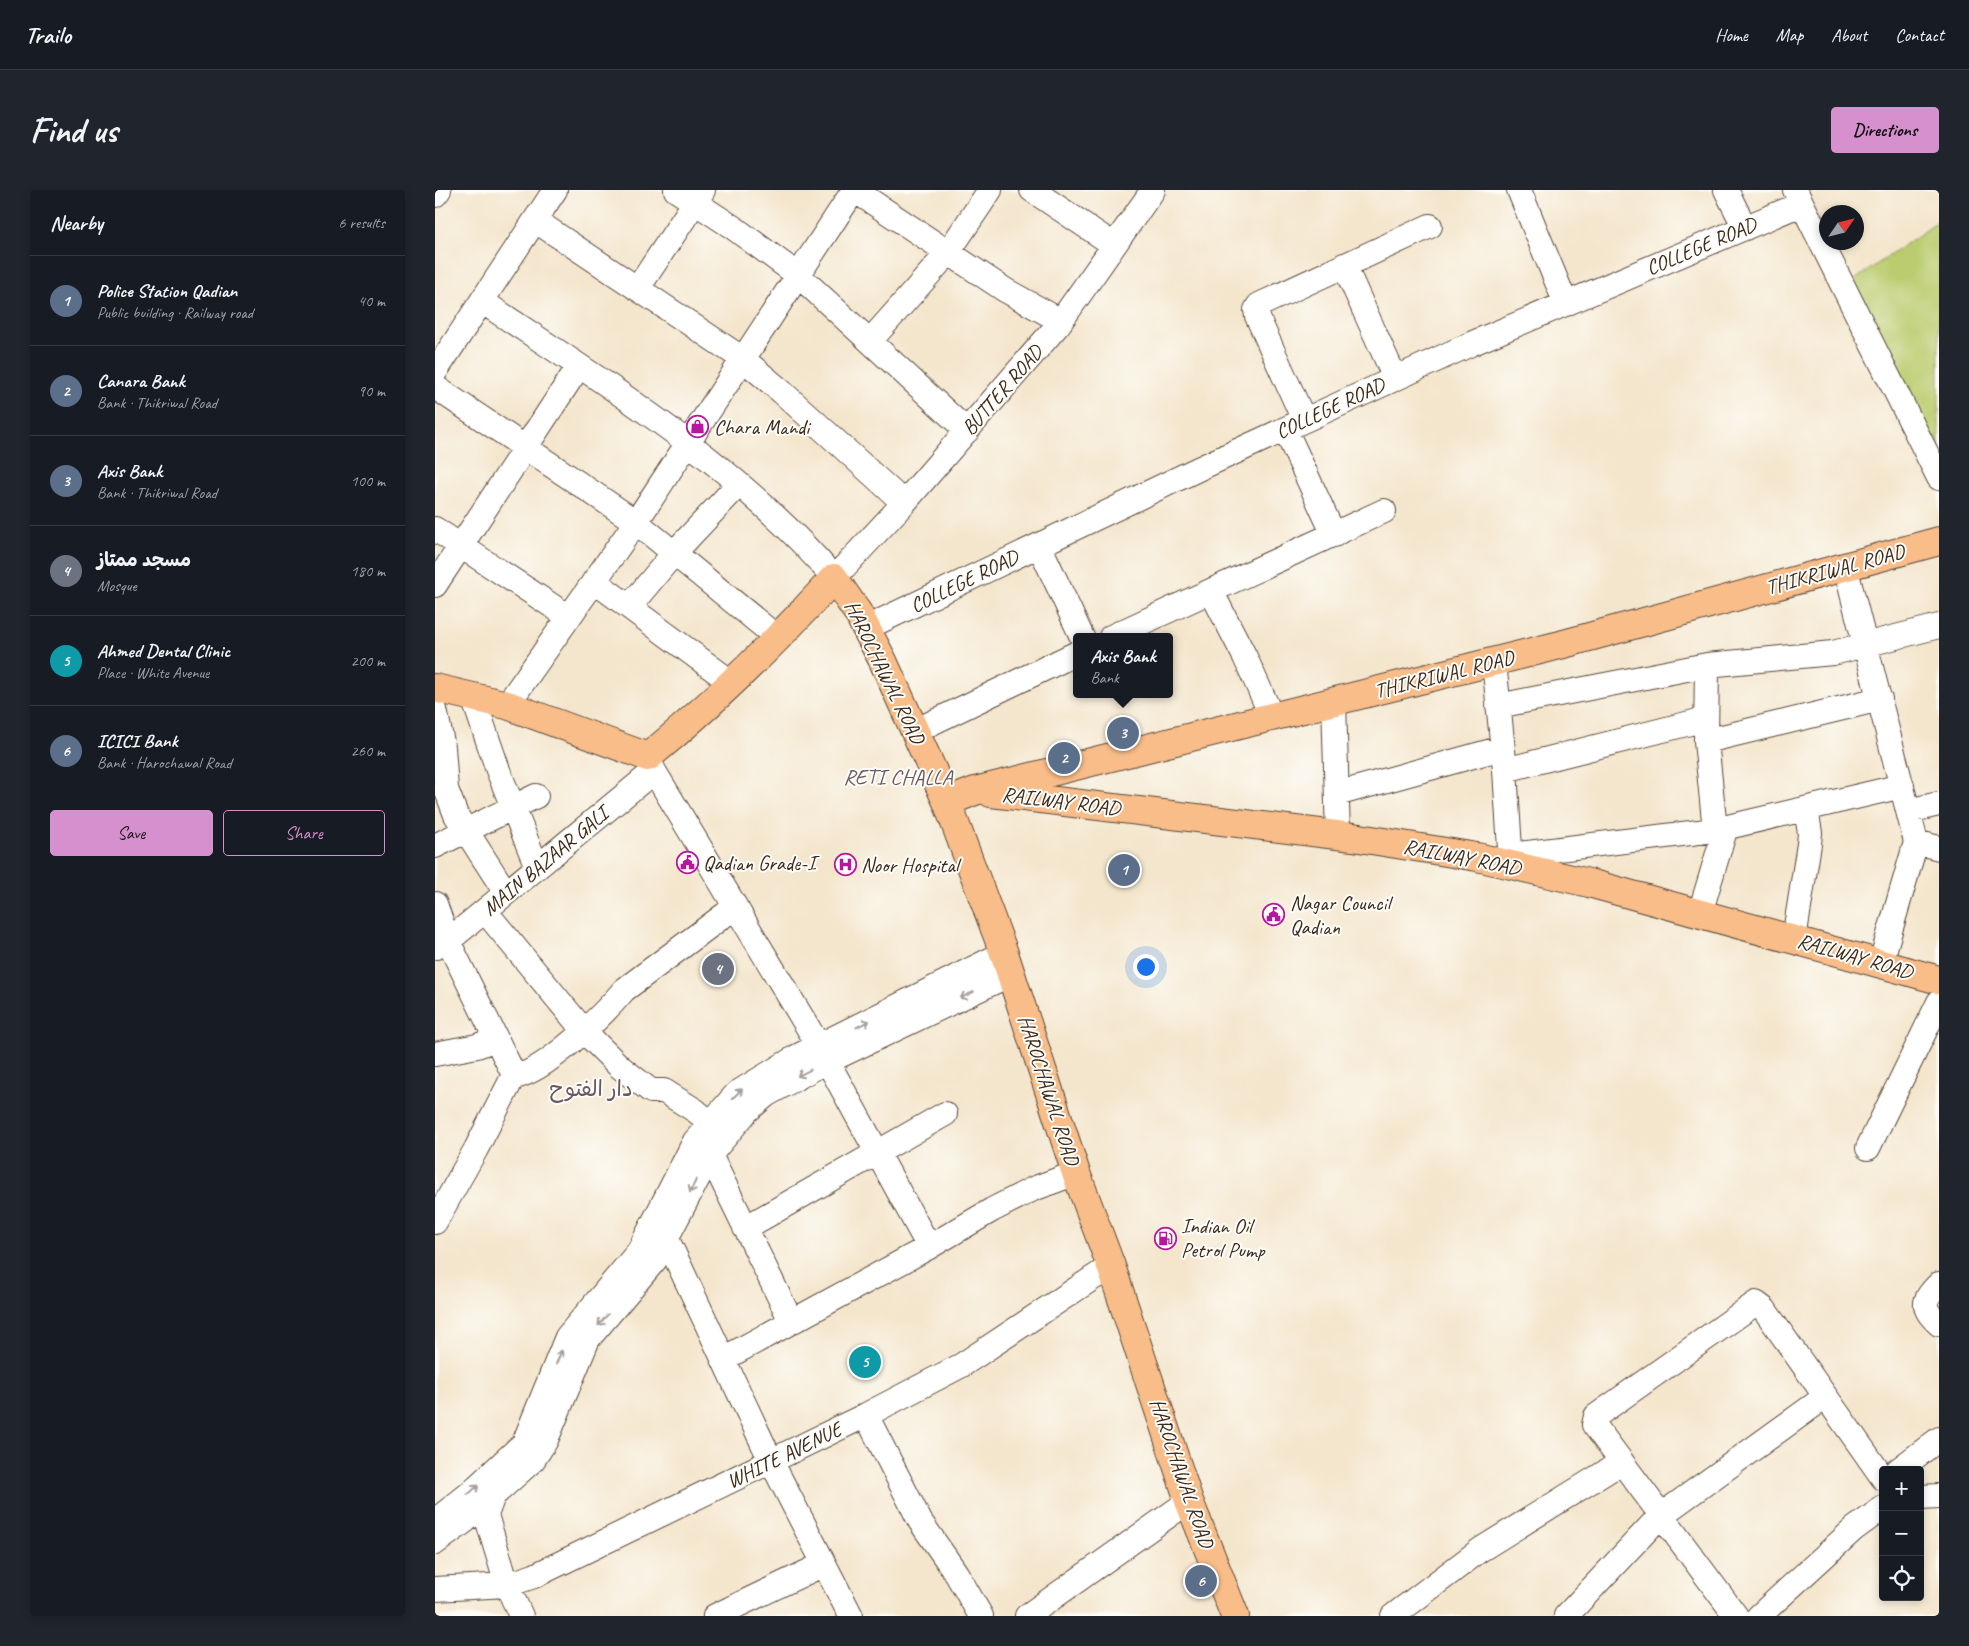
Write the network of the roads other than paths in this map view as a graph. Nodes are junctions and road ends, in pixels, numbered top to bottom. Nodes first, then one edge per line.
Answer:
1 (439, 190) edge
2 (555, 190) edge
3 (854, 190) edge
4 (990, 190) edge
5 (1032, 190) edge
6 (1153, 190) edge
7 (1519, 190) edge
8 (1726, 190) edge
9 (691, 194) edge
10 (435, 195) edge
11 (1798, 197) edge
12 (536, 221) junction
13 (1430, 226) dead end
14 (1745, 228) junction
15 (1114, 245) junction
16 (947, 254) junction
17 (1344, 265) junction
18 (798, 275) junction
19 (638, 288) junction
20 (483, 302) junction
21 (1566, 304) junction
22 (1061, 321) junction
23 (870, 341) junction
24 (743, 359) junction
25 (579, 366) junction
26 (435, 372) edge
27 (1395, 378) junction
28 (435, 387) edge
29 (1294, 425) junction
30 (967, 431) junction
31 (689, 442) junction
32 (526, 449) junction
33 (1939, 478) edge
34 (739, 484) junction
35 (904, 504) junction
36 (1384, 511) dead end
37 (636, 522) junction
38 (435, 529) edge
39 (1334, 536) junction
40 (1939, 541) edge
41 (1039, 545) junction
42 (461, 546) junction
43 (674, 554) junction
44 (1845, 566) junction
45 (834, 578) junction
46 (594, 581) junction
47 (435, 585) edge
48 (1211, 591) junction
49 (629, 607) junction
50 (569, 617) junction
51 (1939, 626) edge
52 (867, 628) junction
53 (1080, 633) edge
54 (1120, 633) edge
55 (779, 639) junction
56 (1866, 646) junction
57 (1073, 655) edge
58 (1494, 662) junction
59 (1707, 665) junction
60 (732, 683) junction
61 (435, 688) edge
62 (473, 697) junction
63 (1880, 699) junction
64 (1334, 702) junction
65 (507, 705) junction
66 (1497, 706) junction
67 (435, 710) edge
68 (1272, 717) junction
69 (1706, 730) junction
70 (915, 732) junction
71 (1503, 759) junction
72 (439, 760) edge
73 (651, 764) junction
74 (1902, 786) junction
75 (975, 791) junction
76 (1337, 794) junction
77 (536, 796) dead end
78 (947, 802) junction
79 (1939, 804) edge
80 (513, 808) junction
81 (1806, 809) junction
82 (1909, 811) junction
83 (1721, 829) junction
84 (466, 831) junction
85 (1339, 836) junction
86 (1917, 842) junction
87 (435, 846) edge
88 (1939, 848) edge
89 (1511, 860) junction
90 (537, 867) junction
91 (506, 893) junction
92 (435, 904) edge
93 (735, 907) junction
94 (485, 911) junction
95 (1700, 913) junction
96 (1794, 939) junction
97 (442, 944) edge
98 (1881, 962) junction
99 (1007, 964) junction
100 (1939, 980) edge
101 (1939, 1002) edge
102 (584, 1031) junction
103 (496, 1039) junction
104 (435, 1054) edge
105 (823, 1054) junction
106 (513, 1077) junction
107 (945, 1114) dead end
108 (710, 1123) junction
109 (703, 1148) junction
110 (1868, 1148) dead end
111 (877, 1153) junction
112 (1076, 1173) junction
113 (437, 1217) edge
114 (745, 1228) junction
115 (657, 1246) junction
116 (929, 1247) junction
117 (1111, 1266) junction
118 (1939, 1284) edge
119 (791, 1321) junction
120 (1939, 1324) edge
121 (725, 1358) junction
122 (1825, 1397) junction
123 (866, 1415) junction
124 (538, 1437) junction
125 (1939, 1439) edge
126 (771, 1461) junction
127 (1622, 1462) junction
128 (1903, 1466) edge
129 (1879, 1472) edge
130 (493, 1496) junction
131 (1939, 1496) edge
132 (1924, 1497) edge
133 (1189, 1501) junction
134 (1879, 1511) edge
135 (1660, 1516) junction
136 (435, 1521) edge
137 (435, 1543) edge
138 (824, 1564) junction
139 (507, 1585) junction
140 (435, 1589) edge
141 (521, 1616) edge
142 (715, 1616) edge
143 (851, 1616) edge
144 (981, 1616) edge
145 (1027, 1616) edge
146 (1235, 1616) edge
147 (1393, 1616) edge
148 (1567, 1616) edge
149 (1735, 1616) edge
150 (1759, 1616) edge

1 - 10 street
2 - 12 street
3 - 16 street
3 - 18 street
4 - 16 street
5 - 15 street
6 - 15 street, BUTTER ROAD
7 - 21 street
8 - 14 street
9 - 18 street
9 - 19 street
11 - 14 street, COLLEGE ROAD
11 - 33 street
12 - 19 street
12 - 20 street
13 - 17 street
14 - 21 street, COLLEGE ROAD
15 - 22 street, BUTTER ROAD
16 - 22 street
16 - 23 street
17 - 27 street
17 - 29 street
18 - 23 street
18 - 24 street
19 - 24 street
20 - 25 street
20 - 26 street
21 - 27 street, COLLEGE ROAD
22 - 30 street, BUTTER ROAD
23 - 30 street
24 - 31 street
24 - 35 street
25 - 31 street
25 - 32 street
27 - 29 street, COLLEGE ROAD
28 - 32 street
29 - 39 street
29 - 41 street, COLLEGE ROAD
30 - 35 street, BUTTER ROAD
31 - 34 street
31 - 37 street
32 - 37 street
32 - 42 street
34 - 43 street
34 - 45 street
35 - 45 street, BUTTER ROAD
36 - 39 street
37 - 43 street
37 - 46 street
38 - 42 street
39 - 48 street
40 - 44 main road, THIKRIWAL ROAD
41 - 52 street, COLLEGE ROAD
41 - 53 street
42 - 47 street
42 - 50 street
43 - 49 street
43 - 55 street
44 - 56 street
44 - 58 main road, THIKRIWAL ROAD
45 - 52 main road, HAROCHAWAL ROAD
45 - 55 main road
46 - 49 street
46 - 50 street
48 - 54 street
48 - 68 street
49 - 60 street
50 - 65 street
51 - 56 street
52 - 70 main road, HAROCHAWAL ROAD
55 - 60 main road
56 - 59 street
56 - 63 street
57 - 70 street
58 - 64 main road, THIKRIWAL ROAD
58 - 66 street
59 - 66 street
59 - 69 street
60 - 73 main road
61 - 62 main road
62 - 65 main road
62 - 80 street
63 - 69 street
63 - 74 street
64 - 68 main road, THIKRIWAL ROAD
64 - 76 street
65 - 73 main road
66 - 71 street
67 - 72 street
68 - 75 main road, THIKRIWAL ROAD
69 - 71 street
69 - 83 street
70 - 78 main road, HAROCHAWAL ROAD
71 - 76 street
71 - 89 street
72 - 84 street
73 - 90 street, MAIN BAZAAR GALI
73 - 93 street
74 - 81 street
74 - 82 street
75 - 78 main road, THIKRIWAL ROAD
75 - 85 main road, RAILWAY ROAD
76 - 85 street
77 - 80 street
78 - 99 main road, HAROCHAWAL ROAD
79 - 82 street
80 - 84 street
80 - 90 street
81 - 83 street
81 - 96 street
82 - 86 street
83 - 89 street
83 - 95 street
84 - 87 street
84 - 91 street
85 - 89 main road, RAILWAY ROAD
86 - 88 street
86 - 98 street
89 - 95 main road, RAILWAY ROAD
90 - 91 street, MAIN BAZAAR GALI
91 - 94 street, MAIN BAZAAR GALI
92 - 97 street
93 - 102 street
93 - 105 street
94 - 97 street, MAIN BAZAAR GALI
94 - 102 street
95 - 96 main road, RAILWAY ROAD
96 - 98 main road, RAILWAY ROAD
97 - 103 street
98 - 100 main road, RAILWAY ROAD
99 - 105 street
99 - 112 main road, HAROCHAWAL ROAD
101 - 110 street
102 - 106 street
102 - 108 street
103 - 104 street
103 - 106 street
108 -> 105 street
105 -> 109 street
105 - 111 street
106 - 113 street
107 - 111 street
108 - 109 street
109 - 114 street
109 - 115 street
111 - 114 street
111 - 116 street
112 - 116 street
112 - 117 main road, HAROCHAWAL ROAD
114 - 119 street
115 - 121 street
115 - 124 street
116 - 119 street
117 - 123 street, WHITE AVENUE
117 - 133 main road, HAROCHAWAL ROAD
118 - 120 street
119 - 121 street
121 - 126 street
122 - 127 street
122 - 129 street
122 - 135 street
123 - 126 street, WHITE AVENUE
123 - 144 street
124 - 130 street
136 -> 124 street
125 - 128 street
126 - 138 street
126 - 139 street, WHITE AVENUE
127 - 135 street
127 - 147 street
130 - 137 street
130 - 139 street
131 - 132 street
133 - 145 street
133 - 146 main road, HAROCHAWAL ROAD
134 - 150 street
135 - 148 street
135 - 149 street
138 - 142 street
138 - 143 street
139 - 140 street, WHITE AVENUE
139 - 141 street

